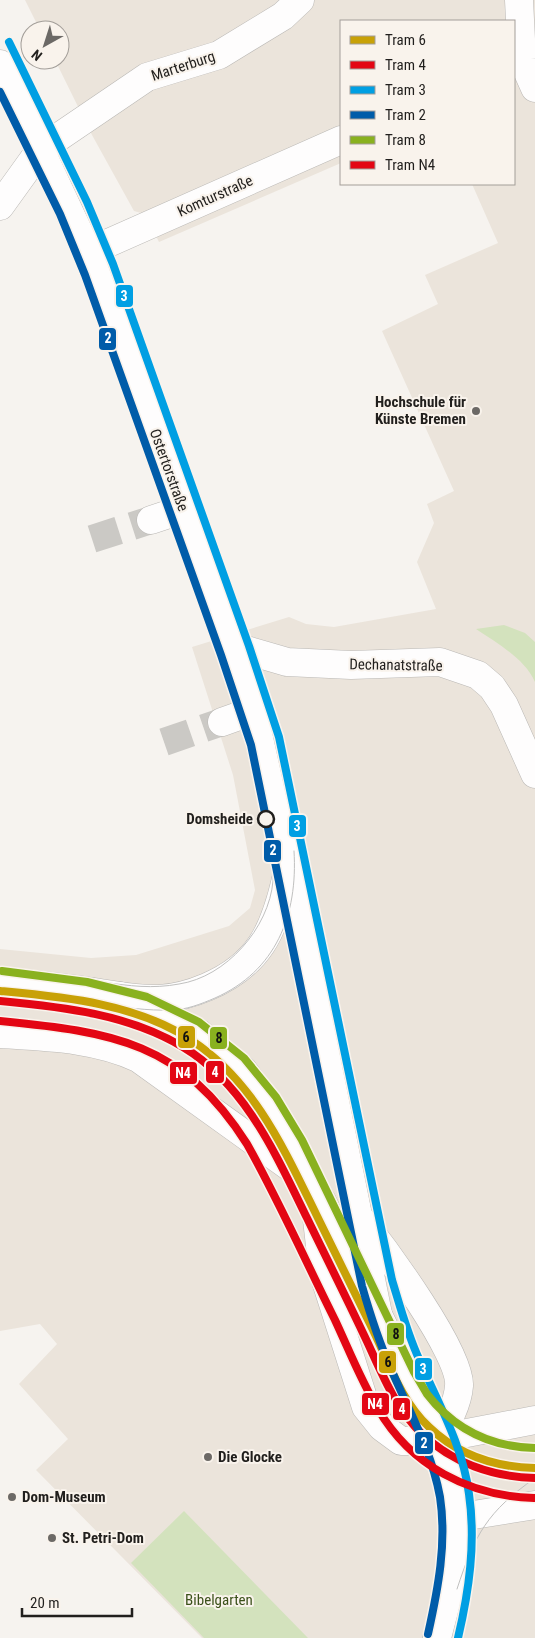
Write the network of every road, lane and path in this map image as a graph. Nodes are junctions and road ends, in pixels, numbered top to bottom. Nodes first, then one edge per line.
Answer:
1 (300, 0) edge
2 (519, 0) edge
3 (518, 60) edge
4 (0, 64) edge
5 (535, 88) edge
6 (340, 140) edge
7 (41, 149) junction
8 (0, 206) edge
9 (88, 252) junction
10 (184, 509) junction
11 (151, 520) tunnel mouth
12 (229, 645) junction
13 (253, 712) junction
14 (222, 722) tunnel mouth
15 (535, 774) edge
16 (288, 873) junction
17 (0, 981) edge
18 (120, 996) junction
19 (0, 1034) edge
20 (314, 1184) junction
21 (357, 1215) junction
22 (378, 1314) junction
23 (359, 1386) junction
24 (535, 1420) edge
25 (436, 1438) junction
26 (535, 1506) edge
27 (455, 1518) junction
28 (437, 1638) edge

1 - 7 street, Marterburg
2 - 3 street
3 - 5 street
4 - 7 street, Ostertorstraße
6 - 9 street, Komturstraße
7 - 8 street
7 - 9 street, Ostertorstraße
9 - 10 street, Ostertorstraße
10 - 11 street
10 - 12 street, Ostertorstraße
12 - 13 street, Ostertorstraße
12 - 15 street, Dechanatstraße
13 - 14 street
13 - 16 street, Ostertorstraße
16 - 18 street
16 - 21 street, Ostertorstraße
17 - 18 street
18 - 20 street
19 - 20 street
20 - 21 street
20 - 22 street
20 - 23 street
21 - 22 street
21 - 25 street
22 - 23 street
22 - 25 street
23 - 25 street
24 - 25 street
25 - 27 street
26 - 27 street
27 - 28 street

